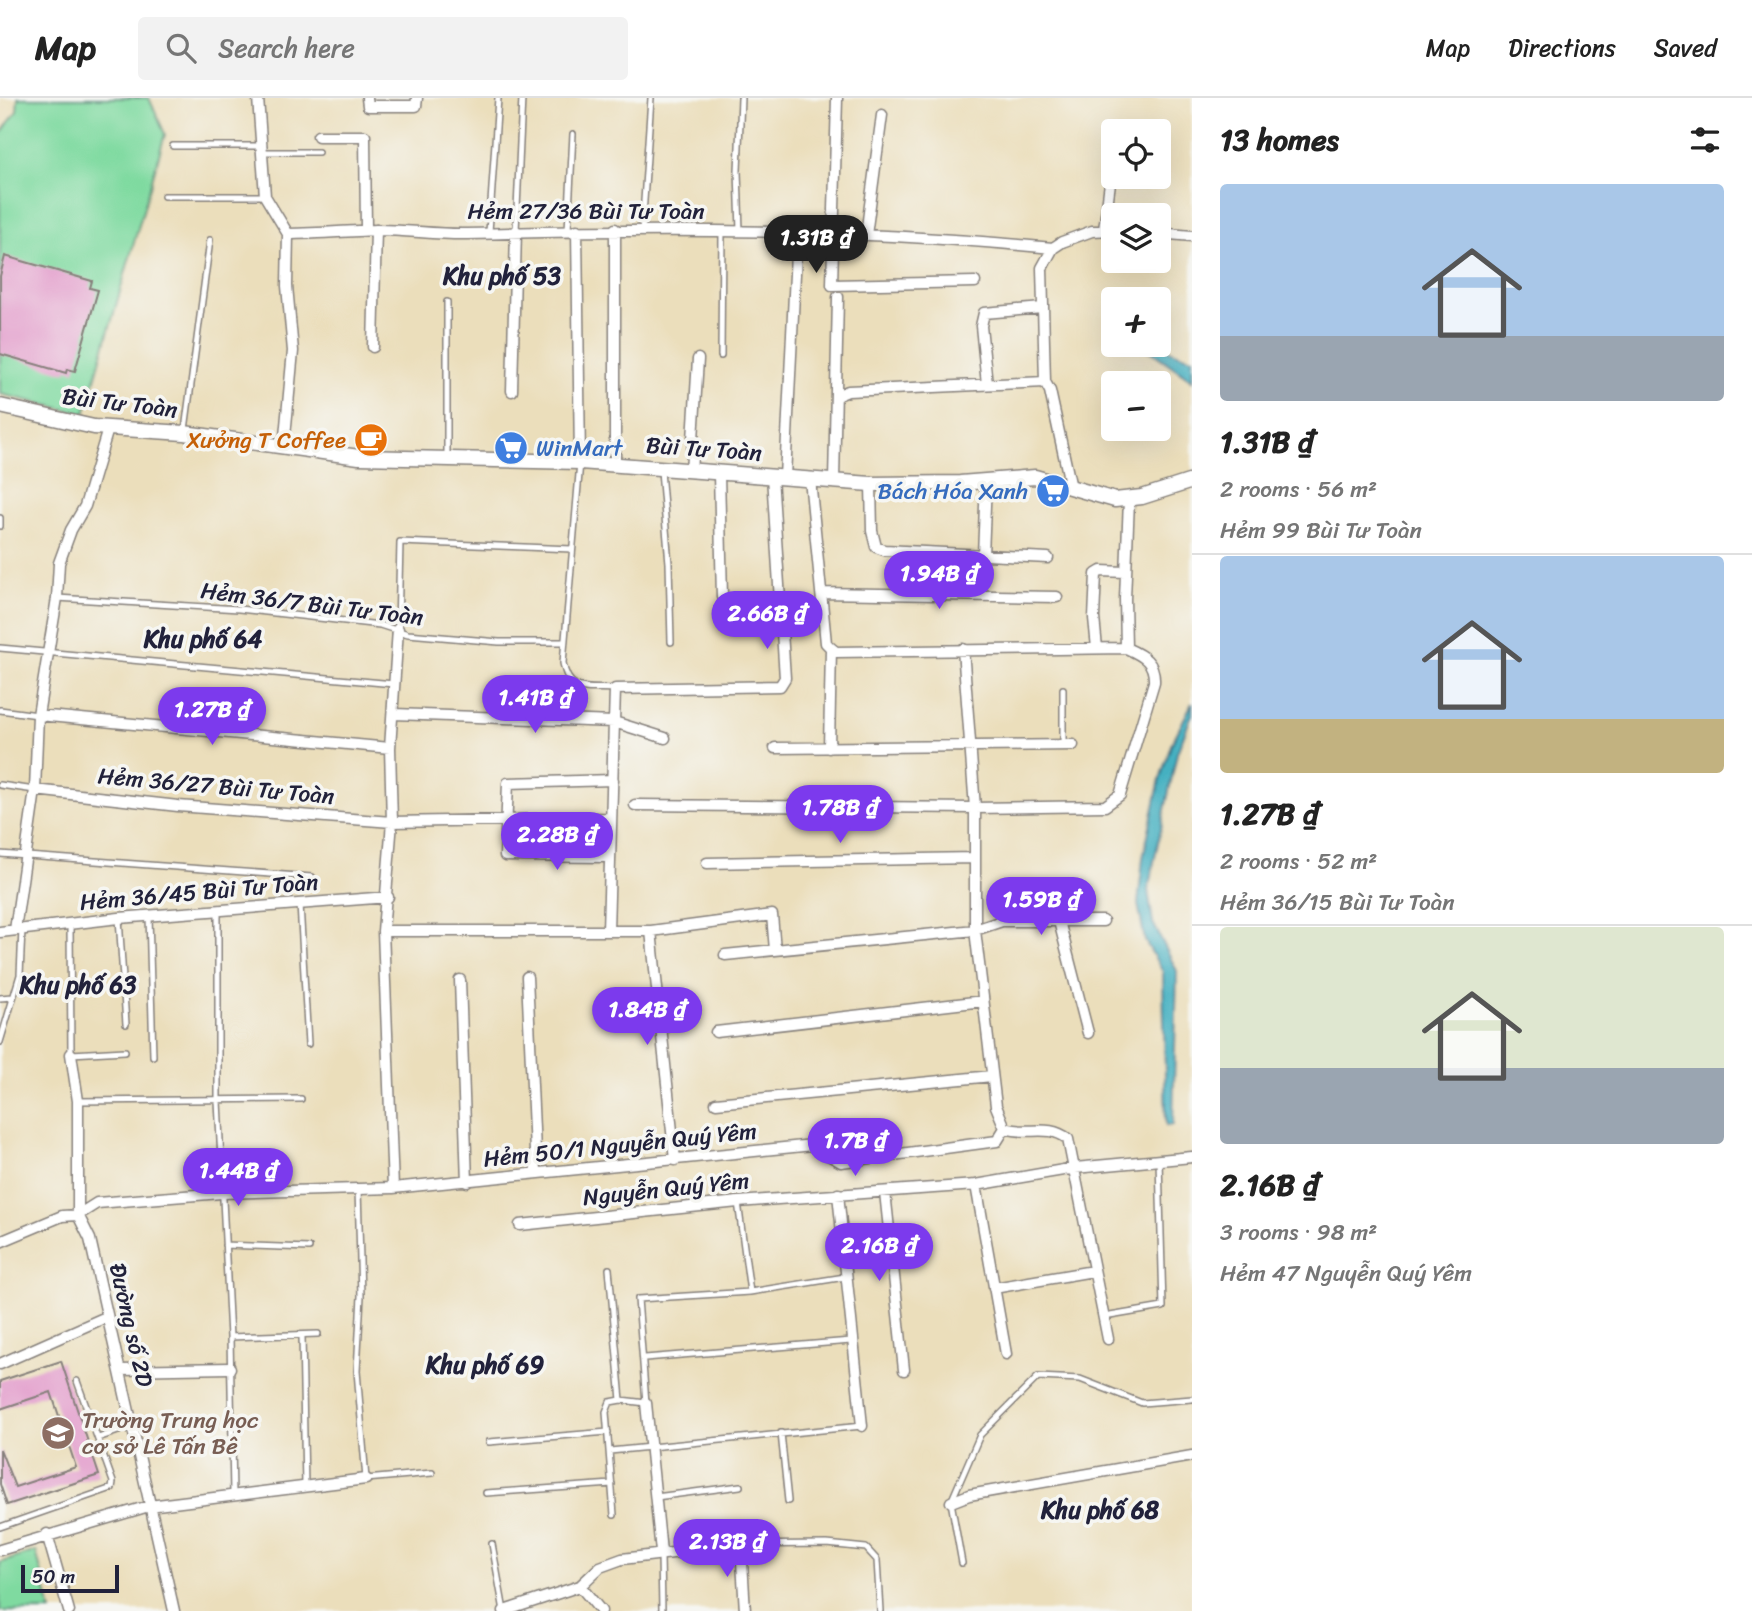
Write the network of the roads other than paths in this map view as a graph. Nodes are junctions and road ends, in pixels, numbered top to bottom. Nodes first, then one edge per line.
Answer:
1 (258, 98) edge
2 (367, 98) edge
3 (417, 98) edge
4 (498, 98) edge
5 (522, 98) edge
6 (651, 98) edge
7 (741, 98) edge
8 (837, 98) edge
9 (882, 115) dead end
10 (573, 134) dead end
11 (318, 136) dead end
12 (173, 146) dead end
13 (261, 149) junction
14 (318, 152) dead end
15 (164, 195) dead end
16 (265, 196) junction
17 (615, 229) junction
18 (371, 230) junction
19 (572, 230) junction
20 (642, 230) junction
21 (516, 231) junction
22 (722, 231) junction
23 (1101, 231) edge
24 (489, 232) junction
25 (740, 232) junction
26 (797, 233) junction
27 (288, 234) junction
28 (833, 234) junction
29 (1171, 234) edge
30 (866, 235) junction
31 (1192, 236) edge
32 (210, 240) dead end
33 (1053, 248) junction
34 (975, 282) dead end
35 (838, 297) dead end
36 (447, 302) dead end
37 (1042, 308) junction
38 (373, 347) dead end
39 (721, 356) dead end
40 (698, 359) dead end
41 (1045, 382) junction
42 (987, 384) junction
43 (512, 391) dead end
44 (836, 396) junction
45 (0, 406) edge
46 (108, 429) junction
47 (184, 433) junction
48 (284, 447) junction
49 (447, 457) junction
50 (580, 462) junction
51 (615, 465) junction
52 (661, 470) junction
53 (691, 472) junction
54 (719, 474) junction
55 (779, 477) junction
56 (810, 479) junction
57 (834, 481) junction
58 (986, 481) junction
59 (1192, 481) edge
60 (871, 484) junction
61 (1071, 488) junction
62 (1129, 500) junction
63 (0, 518) edge
64 (0, 526) edge
65 (572, 549) junction
66 (984, 555) junction
67 (1048, 558) dead end
68 (1125, 572) junction
69 (821, 593) junction
70 (722, 597) dead end
71 (1057, 597) dead end
72 (57, 598) junction
73 (398, 629) junction
74 (563, 642) junction
75 (671, 642) dead end
76 (0, 648) edge
77 (831, 648) junction
78 (1097, 648) junction
79 (1126, 648) junction
80 (963, 649) junction
81 (49, 654) junction
82 (396, 685) junction
83 (615, 689) junction
84 (1063, 689) dead end
85 (0, 710) edge
86 (394, 714) junction
87 (38, 715) junction
88 (614, 722) junction
89 (665, 738) dead end
90 (1068, 746) joint
91 (970, 747) junction
92 (390, 748) junction
93 (775, 748) dead end
94 (829, 748) junction
95 (613, 780) junction
96 (0, 785) edge
97 (35, 790) junction
98 (635, 805) dead end
99 (975, 808) junction
100 (610, 818) junction
101 (506, 820) junction
102 (392, 822) junction
103 (0, 854) edge
104 (25, 857) junction
105 (609, 857) junction
106 (974, 858) junction
107 (707, 863) dead end
108 (312, 877) dead end
109 (388, 897) junction
110 (300, 904) junction
111 (218, 911) junction
112 (149, 916) junction
113 (119, 918) junction
114 (1059, 921) junction
115 (1103, 921) dead end
116 (70, 924) junction
117 (18, 930) junction
118 (975, 930) junction
119 (383, 931) junction
120 (608, 931) junction
121 (651, 931) junction
122 (0, 932) edge
123 (775, 950) junction
124 (724, 954) dead end
125 (527, 977) dead end
126 (460, 980) dead end
127 (12, 997) junction
128 (0, 998) edge
129 (983, 1002) junction
130 (126, 1024) dead end
131 (716, 1032) dead end
132 (1088, 1033) dead end
133 (0, 1042) edge
134 (308, 1044) dead end
135 (125, 1051) dead end
136 (71, 1054) junction
137 (153, 1056) dead end
138 (992, 1076) junction
139 (302, 1099) dead end
140 (78, 1101) junction
141 (218, 1101) junction
142 (716, 1102) dead end
143 (1005, 1128) junction
144 (1192, 1157) edge
145 (676, 1160) junction
146 (1159, 1160) junction
147 (1075, 1168) junction
148 (536, 1173) junction
149 (467, 1182) junction
150 (976, 1185) junction
151 (358, 1188) junction
152 (393, 1188) junction
153 (885, 1192) junction
154 (221, 1193) junction
155 (838, 1194) junction
156 (738, 1202) junction
157 (78, 1215) junction
158 (520, 1225) dead end
159 (0, 1242) edge
160 (225, 1245) junction
161 (309, 1248) dead end
162 (609, 1269) dead end
163 (1093, 1271) junction
164 (845, 1278) junction
165 (994, 1288) junction
166 (750, 1293) junction
167 (106, 1317) junction
168 (1103, 1317) junction
169 (317, 1334) dead end
170 (302, 1336) junction
171 (230, 1337) junction
172 (1108, 1339) dead end
173 (851, 1341) junction
174 (1006, 1354) dead end
175 (645, 1357) junction
176 (0, 1364) edge
177 (230, 1368) junction
178 (120, 1370) junction
179 (904, 1370) dead end
180 (77, 1381) dead end
181 (1192, 1399) edge
182 (621, 1400) junction
183 (646, 1403) junction
184 (133, 1426) junction
185 (862, 1426) joint
186 (608, 1432) junction
187 (781, 1433) junction
188 (98, 1438) junction
189 (489, 1443) dead end
190 (650, 1446) junction
191 (610, 1451) junction
192 (1192, 1456) edge
193 (432, 1473) dead end
194 (366, 1479) junction
195 (612, 1484) junction
196 (305, 1486) junction
197 (740, 1486) dead end
198 (486, 1493) dead end
199 (233, 1494) junction
200 (656, 1497) junction
201 (788, 1501) dead end
202 (951, 1502) junction
203 (149, 1506) junction
204 (614, 1516) dead end
205 (0, 1527) edge
206 (47, 1534) junction
207 (492, 1544) dead end
208 (741, 1545) junction
209 (0, 1550) edge
210 (661, 1552) junction
211 (962, 1563) dead end
212 (580, 1586) junction
213 (69, 1611) edge
214 (174, 1611) edge
215 (504, 1611) edge
216 (601, 1611) edge
217 (662, 1611) edge
218 (745, 1611) edge
219 (880, 1611) edge

1 - 13 street
2 - 3 street
4 - 24 lane
5 - 21 lane
6 - 20 lane
7 - 25 lane
8 - 28 street
9 - 30 street
10 - 19 lane
11 - 18 street
12 - 13 lane
13 - 14 lane
13 - 16 street
15 - 16 lane
16 - 27 street
17 - 19 street, Hẻm 27/36 Bùi Tư Toàn
17 - 20 street, Hẻm 27/36 Bùi Tư Toàn
17 - 51 street
18 - 24 street, Hẻm 27/36 Bùi Tư Toàn
18 - 27 street, Hẻm 27/36 Bùi Tư Toàn
18 - 38 street
19 - 21 street, Hẻm 27/36 Bùi Tư Toàn
19 - 50 street
20 - 22 street, Hẻm 27/36 Bùi Tư Toàn
21 - 24 street, Hẻm 27/36 Bùi Tư Toàn
21 - 43 street
22 - 25 street, Hẻm 27/36 Bùi Tư Toàn
22 - 39 lane
23 - 33 street
25 - 26 street, Hẻm 27/36 Bùi Tư Toàn
26 - 28 street, Hẻm 27/36 Bùi Tư Toàn
26 - 55 street
27 - 48 street
28 - 30 street, Hẻm 27/36 Bùi Tư Toàn
28 - 34 street
29 - 31 street
30 - 33 street, Hẻm 27/36 Bùi Tư Toàn
32 - 47 lane
33 - 37 street
35 - 44 street
36 - 49 lane
37 - 41 street
37 - 42 street
40 - 53 street
41 - 42 street
41 - 61 street
42 - 44 street
44 - 57 street
45 - 46 street, Bùi Tư Toàn
46 - 47 street, Bùi Tư Toàn
46 - 72 street
47 - 48 street, Bùi Tư Toàn
48 - 49 street, Bùi Tư Toàn
49 - 50 street, Bùi Tư Toàn
50 - 51 street, Bùi Tư Toàn
50 - 65 lane
51 - 52 street, Bùi Tư Toàn
52 - 53 street, Bùi Tư Toàn
52 - 75 lane
53 - 54 street, Bùi Tư Toàn
54 - 55 street, Bùi Tư Toàn
54 - 70 street
55 - 56 street, Bùi Tư Toàn
55 - 83 street
56 - 57 street, Bùi Tư Toàn
56 - 69 street
57 - 60 street, Bùi Tư Toàn
58 - 60 street, Bùi Tư Toàn
58 - 61 street, Bùi Tư Toàn
58 - 66 street
59 - 62 street, Bùi Tư Toàn
60 - 66 street
61 - 62 street, Bùi Tư Toàn
62 - 68 street
63 - 64 lane
65 - 73 lane
65 - 74 lane
66 - 67 street
68 - 78 street
68 - 79 street
69 - 71 street
69 - 77 street
72 - 73 lane, Hẻm 36/7 Bùi Tư Toàn
72 - 81 street
73 - 74 lane, Hẻm 36/7 Bùi Tư Toàn
73 - 82 street
74 - 83 lane
76 - 81 lane
77 - 80 street
77 - 94 street
78 - 79 street
78 - 80 street
79 - 99 street
80 - 91 street
81 - 82 lane
81 - 87 street
82 - 86 street
83 - 88 street
84 - 90 lane
85 - 87 lane
86 - 88 street
86 - 92 street
87 - 92 street
87 - 97 street
88 - 89 street
88 - 95 street
90 - 91 street
91 - 94 street
91 - 99 street
92 - 102 street
93 - 94 street
95 - 100 street
95 - 101 street
96 - 97 lane
97 - 102 street, Hẻm 36/27 Bùi Tư Toàn
97 - 104 street
98 - 99 street
99 - 106 street
100 - 101 street, Hẻm 36/27 Bùi Tư Toàn
100 - 105 street
101 - 102 street, Hẻm 36/27 Bùi Tư Toàn
101 - 105 street
102 - 109 street
103 - 104 lane
104 - 108 lane
104 - 117 street
105 - 120 street
106 - 107 street
106 - 118 street
109 - 110 street, Hẻm 36/45 Bùi Tư Toàn
109 - 119 street
110 - 111 street, Hẻm 36/45 Bùi Tư Toàn
110 - 134 lane
111 - 112 street, Hẻm 36/45 Bùi Tư Toàn
111 - 141 lane
112 - 113 street, Hẻm 36/45 Bùi Tư Toàn
112 - 137 lane
113 - 116 street, Hẻm 36/45 Bùi Tư Toàn
113 - 130 lane
114 - 115 street
114 - 118 street
114 - 132 street
116 - 117 street, Hẻm 36/45 Bùi Tư Toàn
116 - 136 lane
117 - 122 street, Hẻm 36/45 Bùi Tư Toàn
117 - 127 lane
118 - 123 street
118 - 129 street
119 - 120 street
119 - 152 street
120 - 121 street
121 - 123 street
121 - 145 street
123 - 124 street
125 - 148 street
126 - 149 street
127 - 128 lane
127 - 133 lane
129 - 131 street
129 - 138 street
135 - 136 lane
136 - 140 street
138 - 142 street
138 - 143 street
139 - 141 lane
140 - 141 lane
140 - 157 street
141 - 154 lane
143 - 145 street, Hẻm 50/1 Nguyễn Quý Yêm
143 - 147 street
144 - 146 street, Nguyễn Quý Yêm
145 - 148 street, Hẻm 50/1 Nguyễn Quý Yêm
146 - 147 street, Nguyễn Quý Yêm
146 - 168 lane
147 - 150 street, Nguyễn Quý Yêm
147 - 163 street
148 - 149 street, Hẻm 50/1 Nguyễn Quý Yêm
149 - 152 street, Hẻm 50/1 Nguyễn Quý Yêm
150 - 153 street, Nguyễn Quý Yêm
150 - 165 street
151 - 152 street, Hẻm 50/1 Nguyễn Quý Yêm
151 - 154 street, Hẻm 50/1 Nguyễn Quý Yêm
151 - 194 lane
153 - 155 street, Nguyễn Quý Yêm
153 - 179 street
154 - 157 street, Hẻm 50/1 Nguyễn Quý Yêm
154 - 160 lane
155 - 156 street, Nguyễn Quý Yêm
155 - 164 street
156 - 158 street, Nguyễn Quý Yêm
156 - 166 lane
157 - 159 street
157 - 167 street, Đường số 2D
160 - 161 lane
160 - 171 lane
162 - 182 lane
163 - 165 street
163 - 168 street
164 - 166 lane
164 - 173 street
165 - 174 street
166 - 175 lane
167 - 176 street
167 - 178 street, Đường số 2D
168 - 172 street
169 - 170 lane
170 - 171 lane
170 - 196 lane
171 - 177 lane
173 - 175 lane
173 - 185 street
175 - 183 lane
177 - 178 street
177 - 199 lane
178 - 184 street, Đường số 2D
180 - 188 lane
181 - 202 lane
182 - 183 lane
182 - 186 lane
183 - 190 street
184 - 188 lane
184 - 203 street, Đường số 2D
185 - 187 lane
186 - 189 lane
186 - 191 lane
187 - 190 lane
187 - 201 lane
188 - 205 lane
190 - 191 lane
190 - 200 street
191 - 195 lane
192 - 202 street
193 - 194 lane
194 - 196 street
195 - 198 lane
195 - 204 lane
196 - 199 street
197 - 200 lane
199 - 203 street
200 - 210 street
202 - 211 lane
203 - 206 street
203 - 214 street, Đường số 2D
206 - 209 street
206 - 213 street
207 - 215 lane
208 - 210 street
208 - 218 street
208 - 219 lane
210 - 212 street
210 - 217 lane
212 - 215 street
212 - 216 street

